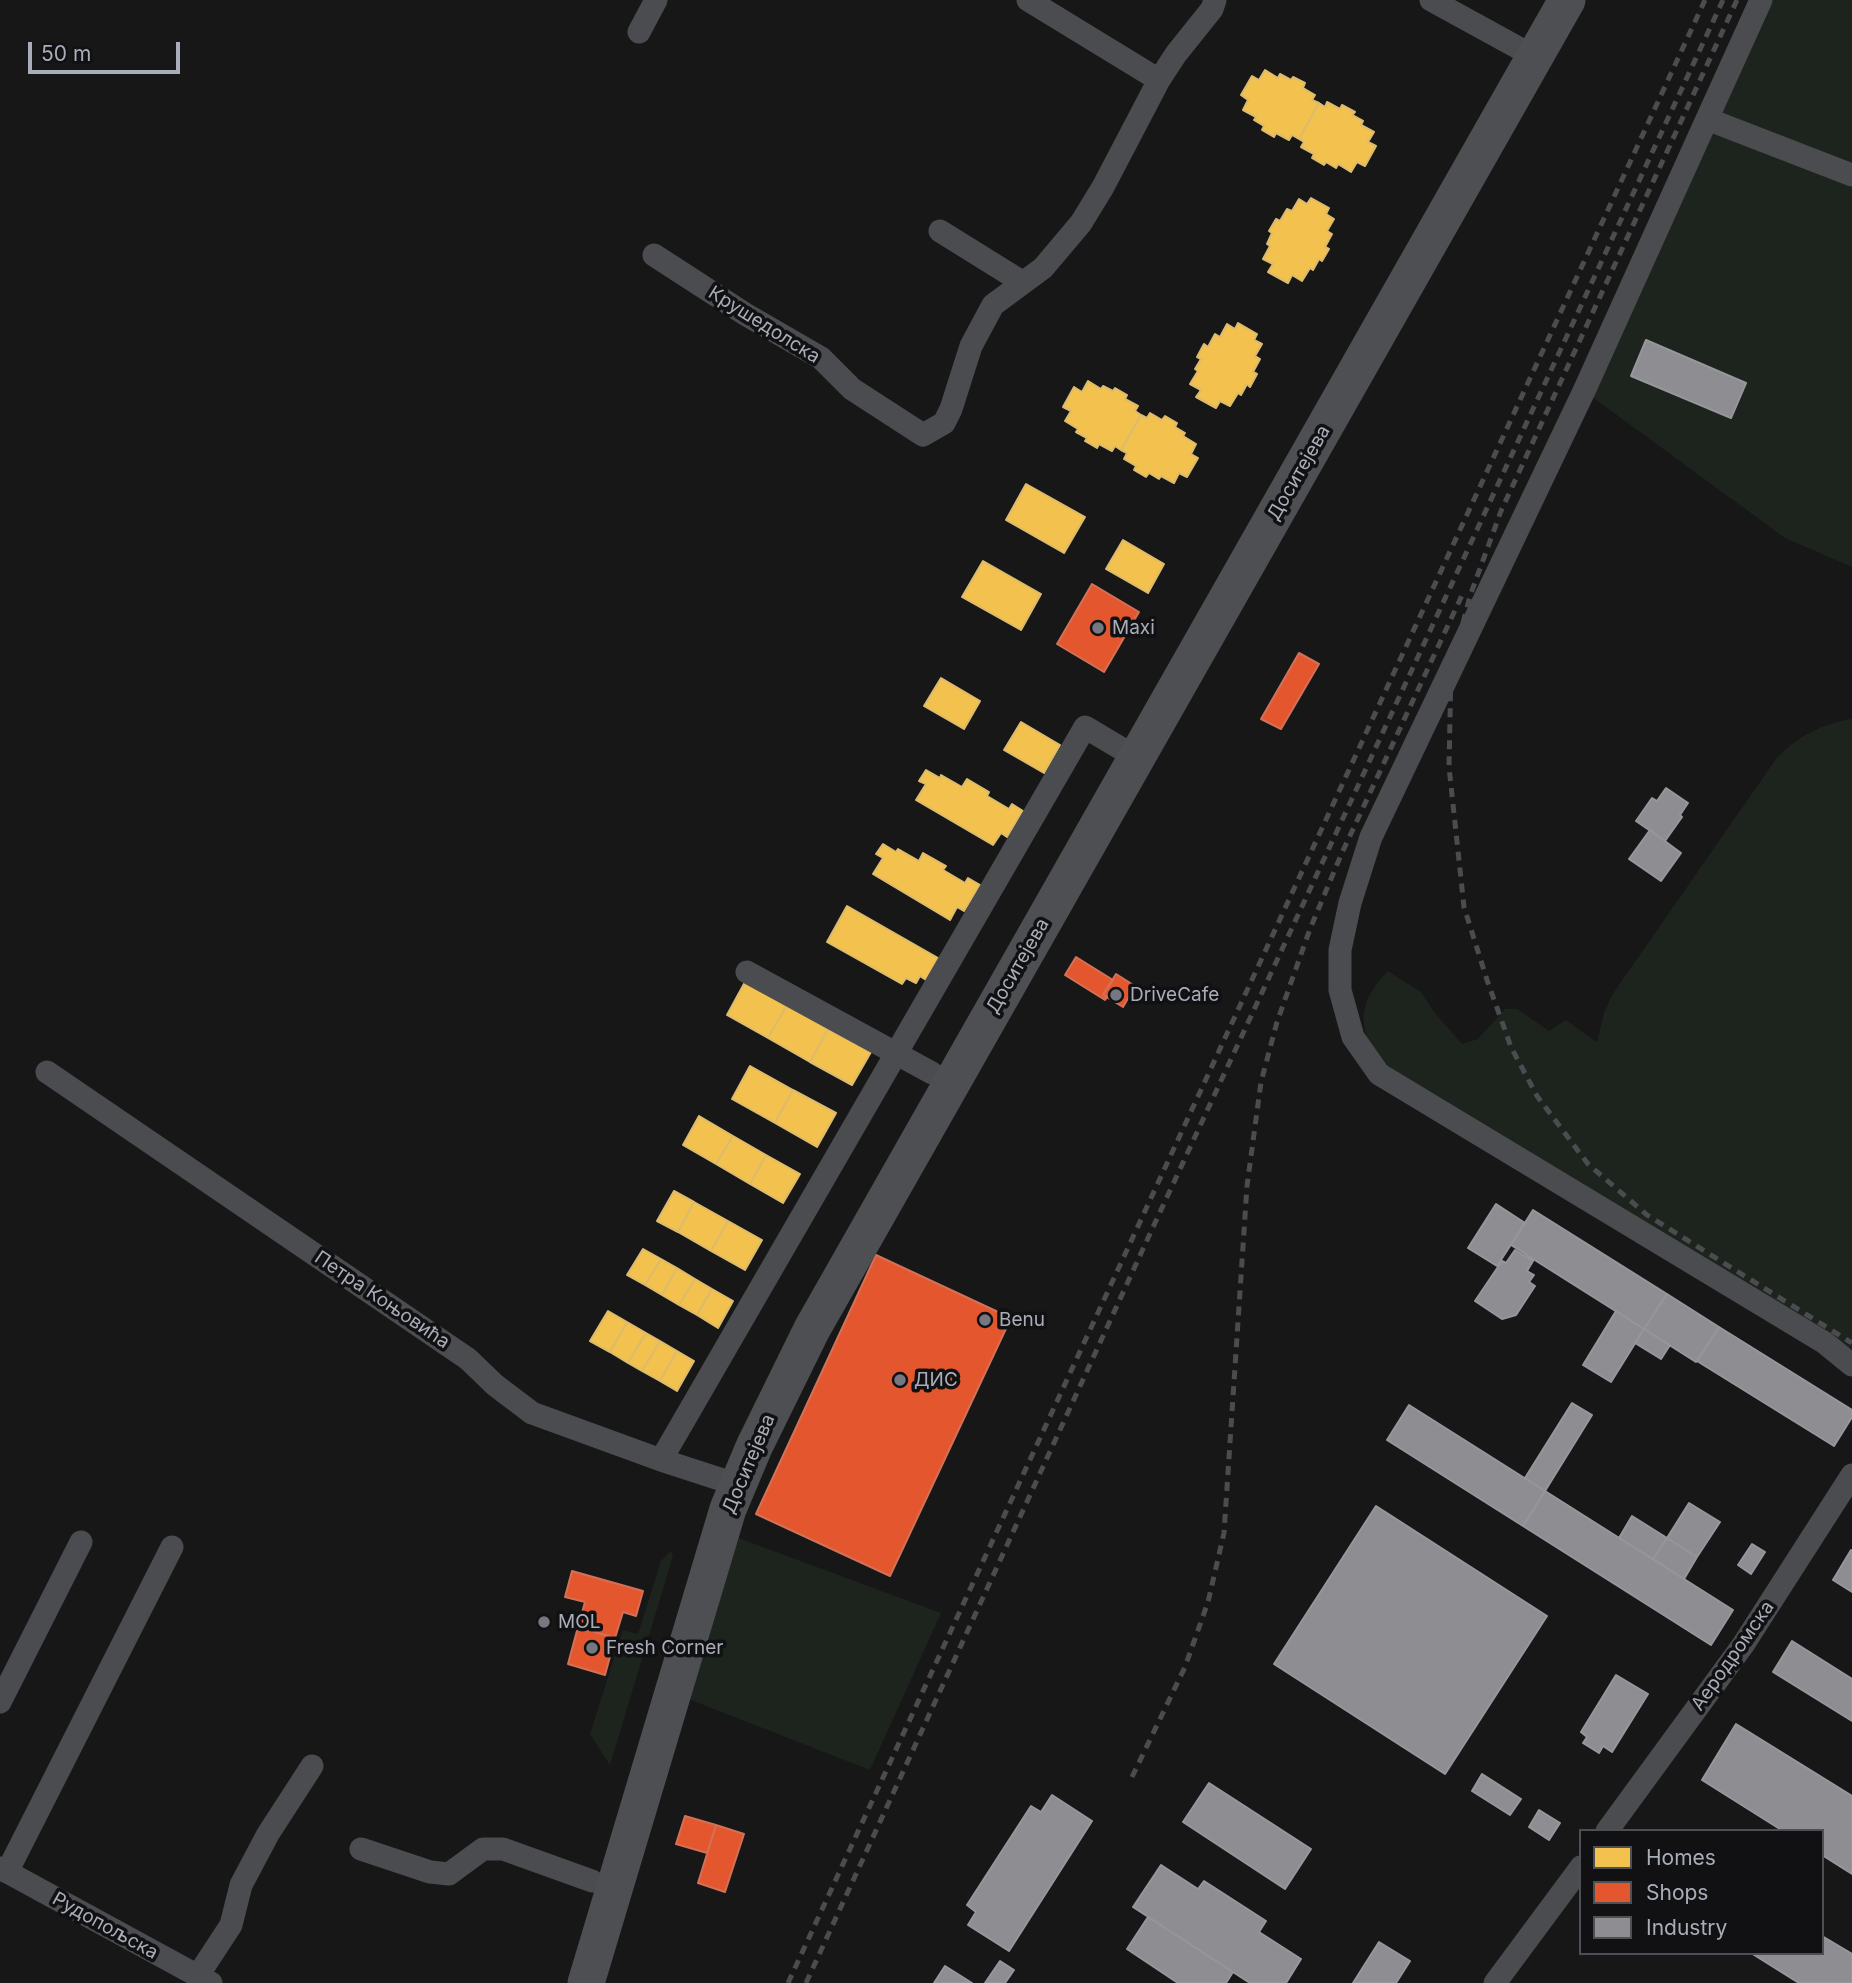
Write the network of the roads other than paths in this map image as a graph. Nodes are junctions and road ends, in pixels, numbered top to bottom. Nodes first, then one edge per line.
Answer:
1 (656, 0) edge
2 (1028, 0) edge
3 (1215, 0) edge
4 (1431, 0) edge
5 (1542, 0) edge
6 (1567, 0) edge
7 (1761, 0) edge
8 (639, 32) dead end
9 (1525, 52) junction
10 (1159, 80) junction
11 (1707, 119) junction
12 (1852, 175) edge
13 (940, 231) dead end
14 (654, 255) dead end
15 (1022, 282) junction
16 (1127, 752) junction
17 (747, 972) dead end
18 (895, 1052) junction
19 (47, 1072) dead end
20 (932, 1073) junction
21 (1852, 1366) edge
22 (661, 1460) junction
23 (1852, 1475) edge
24 (727, 1481) junction
25 (81, 1542) dead end
26 (172, 1547) dead end
27 (0, 1702) edge
28 (312, 1766) dead end
29 (1608, 1829) edge
30 (361, 1849) dead end
31 (4, 1870) edge
32 (1579, 1870) edge
33 (592, 1881) junction
34 (204, 1980) edge
35 (562, 1983) edge
36 (586, 1983) edge
37 (1495, 1983) edge

1 - 8 street
2 - 10 street
3 - 10 street, Крушедолска
4 - 9 street
5 - 9 main road, Доситејева
6 - 9 main road, Доситејева
7 - 11 street
9 - 16 main road, Доситејева
10 - 15 street, Крушедолска
11 - 12 street
11 - 21 street
13 - 15 street
14 - 15 street, Крушедолска
16 - 18 street
16 - 20 main road, Доситејева
16 - 24 main road, Доситејева
17 - 18 street
18 - 20 street
18 - 22 street
19 - 22 street, Петра Коњовића
20 - 24 main road, Доситејева
22 - 24 street, Петра Коњовића
23 - 29 street, Аеродромска
24 - 33 main road, Доситејева
24 - 36 main road, Доситејева
25 - 27 street
26 - 31 street
28 - 34 street
30 - 33 street
31 - 34 street, Рудопољска
32 - 37 street
33 - 35 main road, Доситејева

